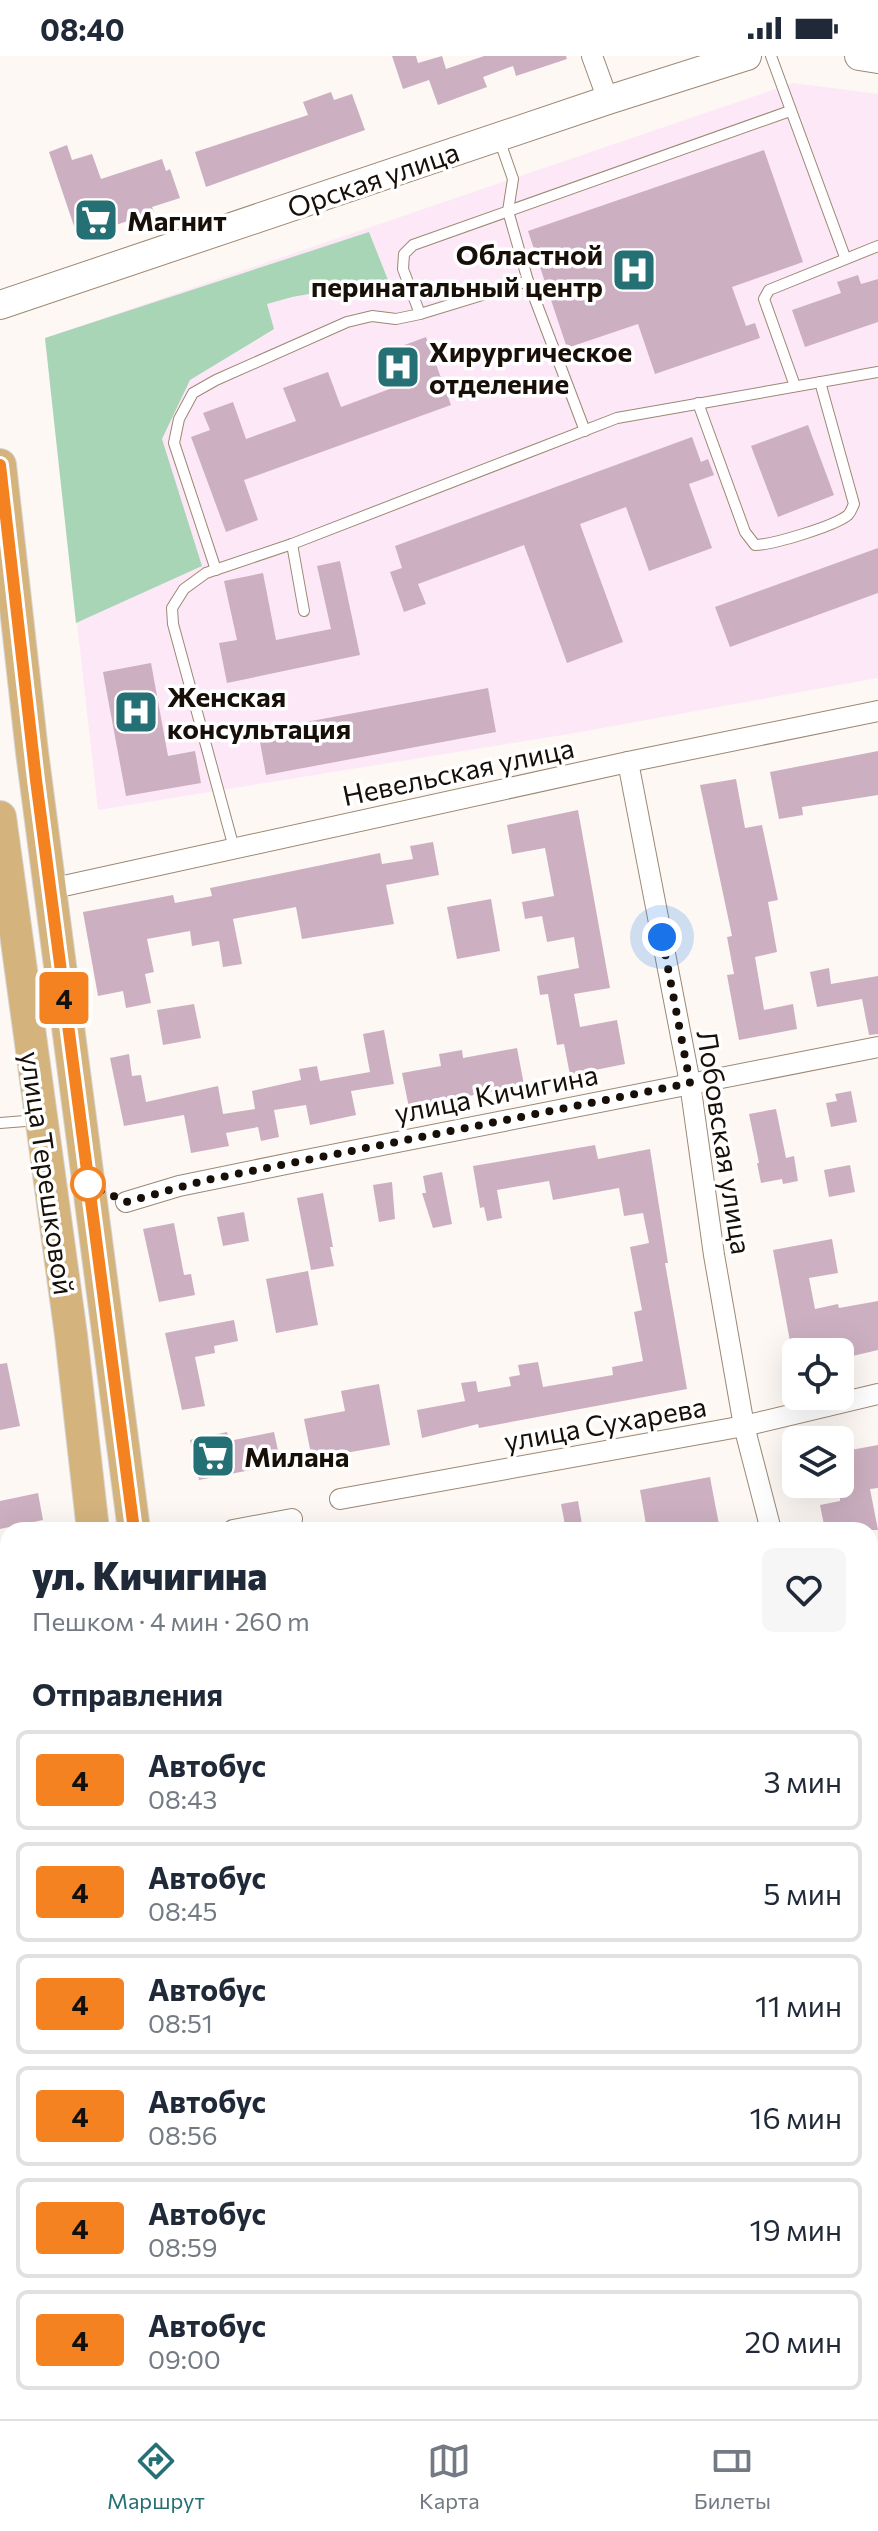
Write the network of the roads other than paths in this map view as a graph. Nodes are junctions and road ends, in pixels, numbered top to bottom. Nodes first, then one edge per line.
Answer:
1 (592, 56) edge
2 (747, 56) edge
3 (771, 56) edge
4 (859, 56) edge
5 (878, 59) edge
6 (608, 100) junction
7 (790, 111) junction
8 (498, 137) junction
9 (508, 211) junction
10 (878, 246) edge
11 (845, 257) junction
12 (528, 281) junction
13 (0, 305) edge
14 (420, 314) junction
15 (878, 372) edge
16 (820, 382) junction
17 (795, 386) junction
18 (698, 403) junction
19 (585, 431) junction
20 (0, 465) edge
21 (292, 544) junction
22 (216, 570) junction
23 (304, 611) dead end
24 (878, 711) edge
25 (628, 762) junction
26 (0, 817) edge
27 (234, 848) junction
28 (50, 889) junction
29 (878, 1047) edge
30 (690, 1083) junction
31 (40, 1120) junction
32 (0, 1123) edge
33 (126, 1202) dead end
34 (878, 1394) edge
35 (744, 1426) junction
36 (340, 1499) dead end
37 (292, 1519) dead end
38 (92, 1522) edge
39 (133, 1522) edge
40 (276, 1522) edge
41 (769, 1522) edge

1 - 6 street
2 - 6 main road, Орская улица
3 - 7 lane
4 - 5 main road
6 - 8 main road, Орская улица
7 - 9 lane
7 - 11 lane
8 - 9 lane
8 - 13 main road, Орская улица
9 - 12 lane
9 - 14 lane
10 - 11 lane
11 - 17 lane
12 - 14 lane
12 - 19 lane
14 - 22 lane
15 - 16 lane
16 - 17 lane
16 - 18 lane
17 - 18 lane
18 - 19 lane
19 - 21 lane
20 - 28 main road, улица Терешковой
21 - 22 lane
21 - 23 lane
22 - 27 lane
24 - 25 street, Невельская улица
25 - 27 street, Невельская улица
25 - 30 street, Лобовская улица
26 - 31 main road, улица Терешковой
27 - 28 street, Невельская улица
28 - 39 main road, улица Терешковой
29 - 30 street, улица Кичигина
30 - 33 street, улица Кичигина
30 - 35 street, Лобовская улица
31 - 32 lane
31 - 38 main road, улица Терешковой
34 - 35 street, улица Сухарева
35 - 36 street, улица Сухарева
35 - 41 street, Лобовская улица
37 - 40 street

